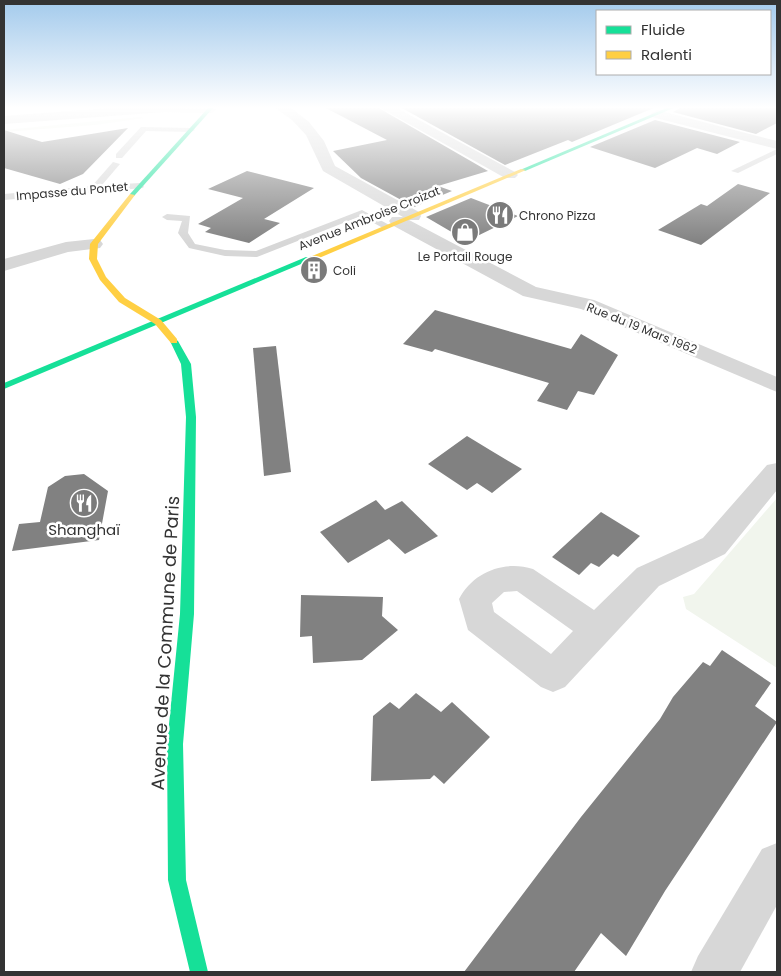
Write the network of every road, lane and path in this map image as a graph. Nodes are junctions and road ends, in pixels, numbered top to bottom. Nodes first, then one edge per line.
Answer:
1 (124, 153) edge
2 (170, 153) edge
3 (325, 153) edge
4 (469, 153) edge
5 (564, 153) edge
6 (774, 153) edge
7 (735, 171) dead end
8 (510, 175) junction
9 (140, 186) junction
10 (95, 188) junction
11 (4, 197) edge
12 (167, 217) dead end
13 (399, 221) junction
14 (94, 251) junction
15 (4, 265) edge
16 (158, 322) junction
17 (777, 385) edge
18 (4, 386) edge
19 (777, 472) edge
20 (596, 629) dead end
21 (777, 864) edge
22 (199, 972) edge
23 (714, 972) edge

1 - 10 lane
2 - 9 main road
3 - 13 street, Rue du 19 Mars 1962
4 - 8 street
5 - 8 main road, Avenue Ambroise Croizat
6 - 7 lane
8 - 13 main road, Avenue Ambroise Croizat
9 - 10 lane, Impasse du Pontet
9 - 14 main road
10 - 11 lane, Impasse du Pontet
12 - 13 lane
13 - 16 main road, Avenue Ambroise Croizat
13 - 17 street, Rue du 19 Mars 1962
14 - 15 street
14 - 16 main road, Avenue de la Commune de Paris
16 - 18 main road, Avenue Ambroise Croizat
16 - 22 main road, Avenue de la Commune de Paris
19 - 20 street
21 - 23 street

